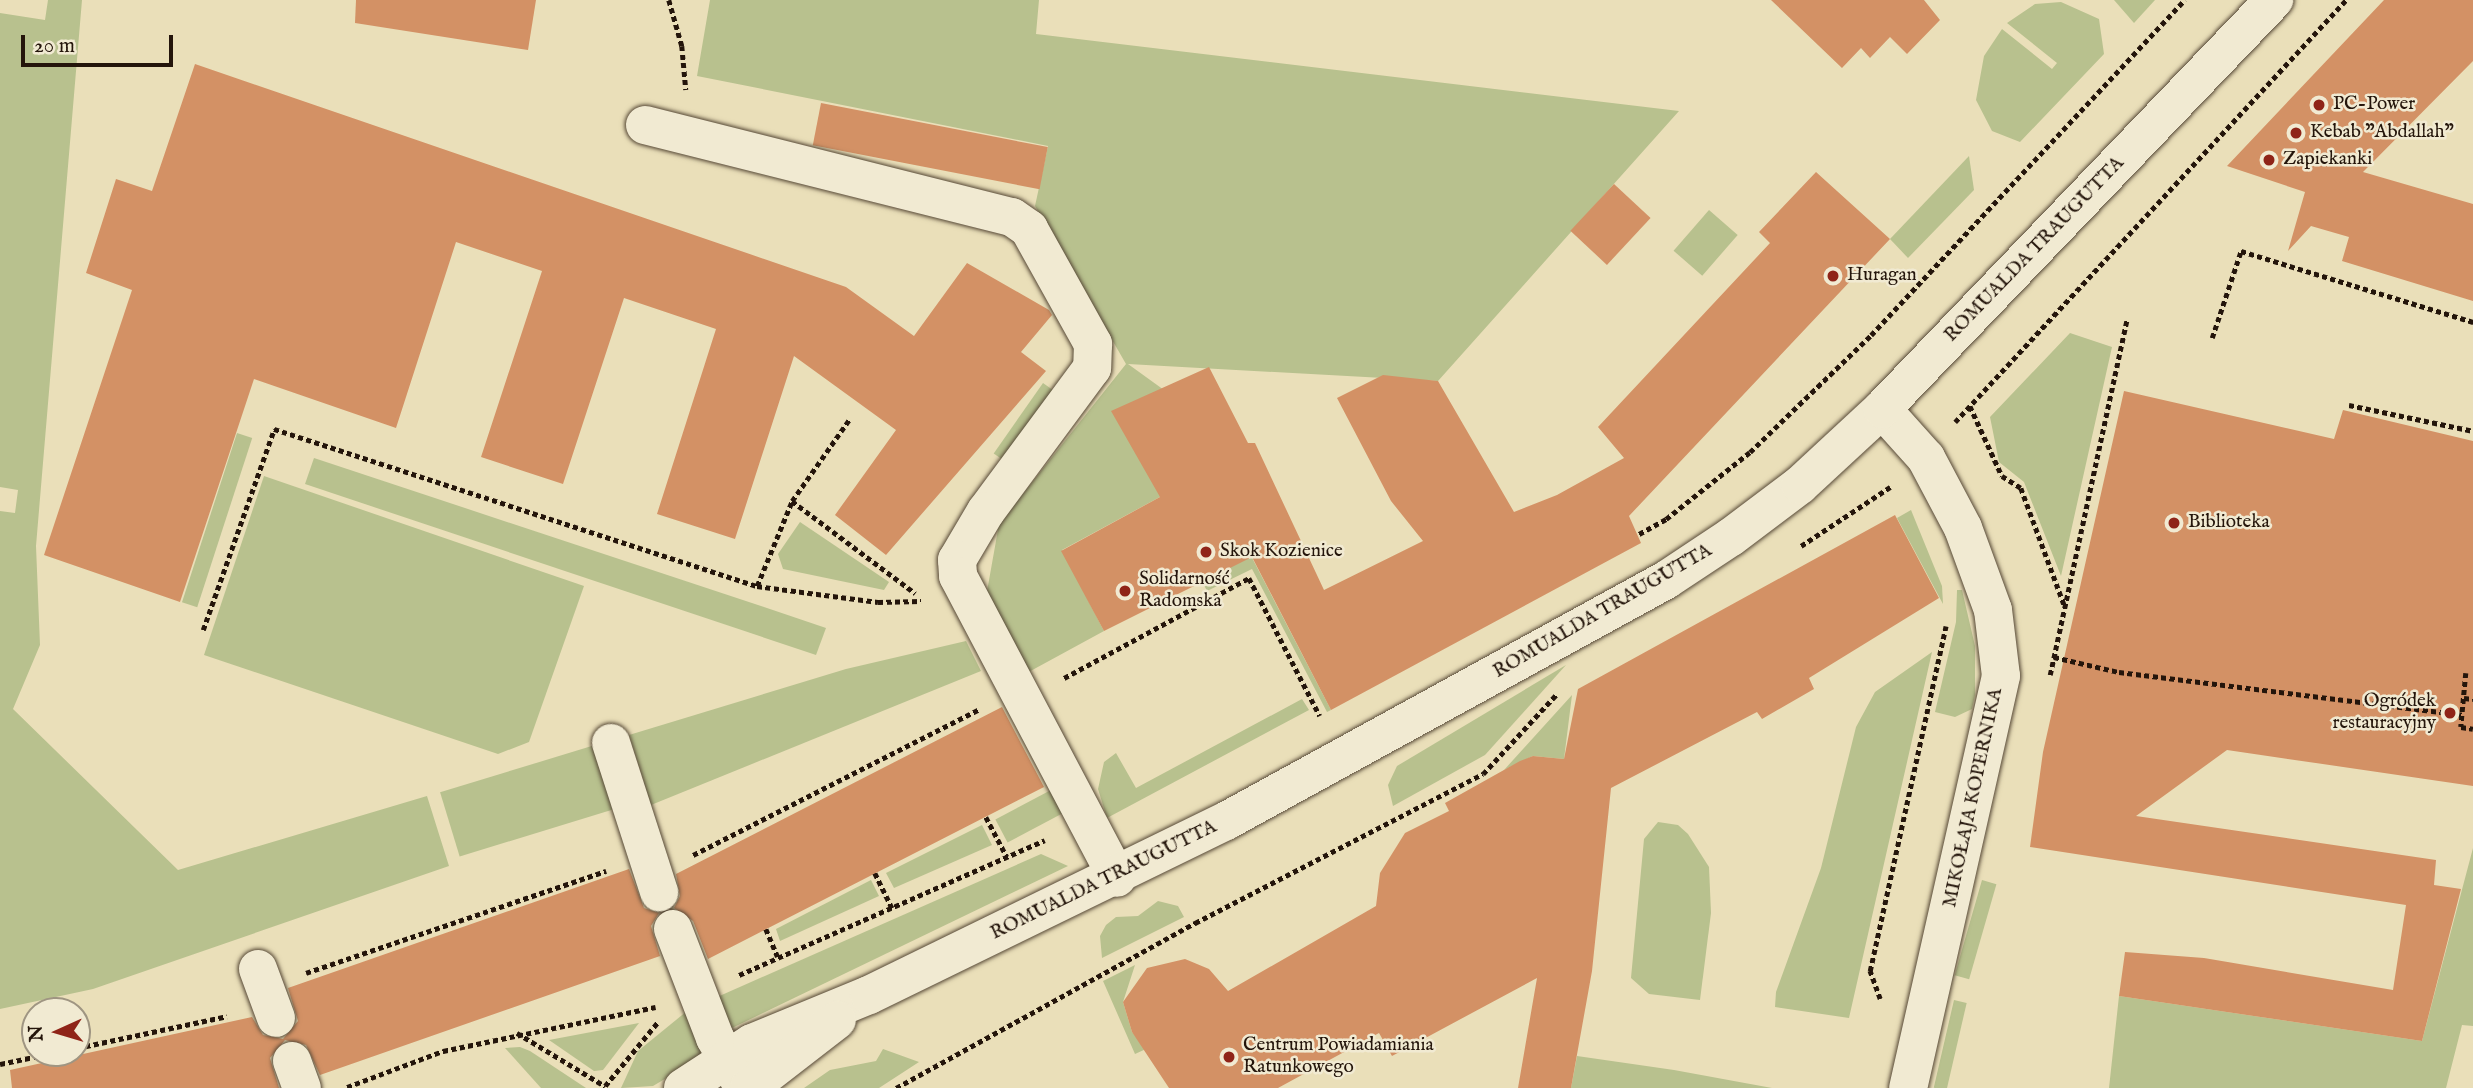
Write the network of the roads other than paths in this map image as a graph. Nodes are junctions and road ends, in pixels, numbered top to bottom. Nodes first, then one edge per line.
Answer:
1 (2274, 0) edge
2 (645, 125) dead end
3 (1882, 409) junction
4 (611, 743) dead end
5 (653, 875) road end
6 (1116, 878) junction
7 (673, 929) dead end
8 (717, 1081) edge
9 (1908, 1088) edge

1 - 3 street, ROMUALDA TRAUGUTTA
2 - 6 street
3 - 6 street, ROMUALDA TRAUGUTTA
3 - 9 street, MIKOŁAJA KOPERNIKA
4 - 5 street
6 - 8 street, ROMUALDA TRAUGUTTA
7 - 8 street

